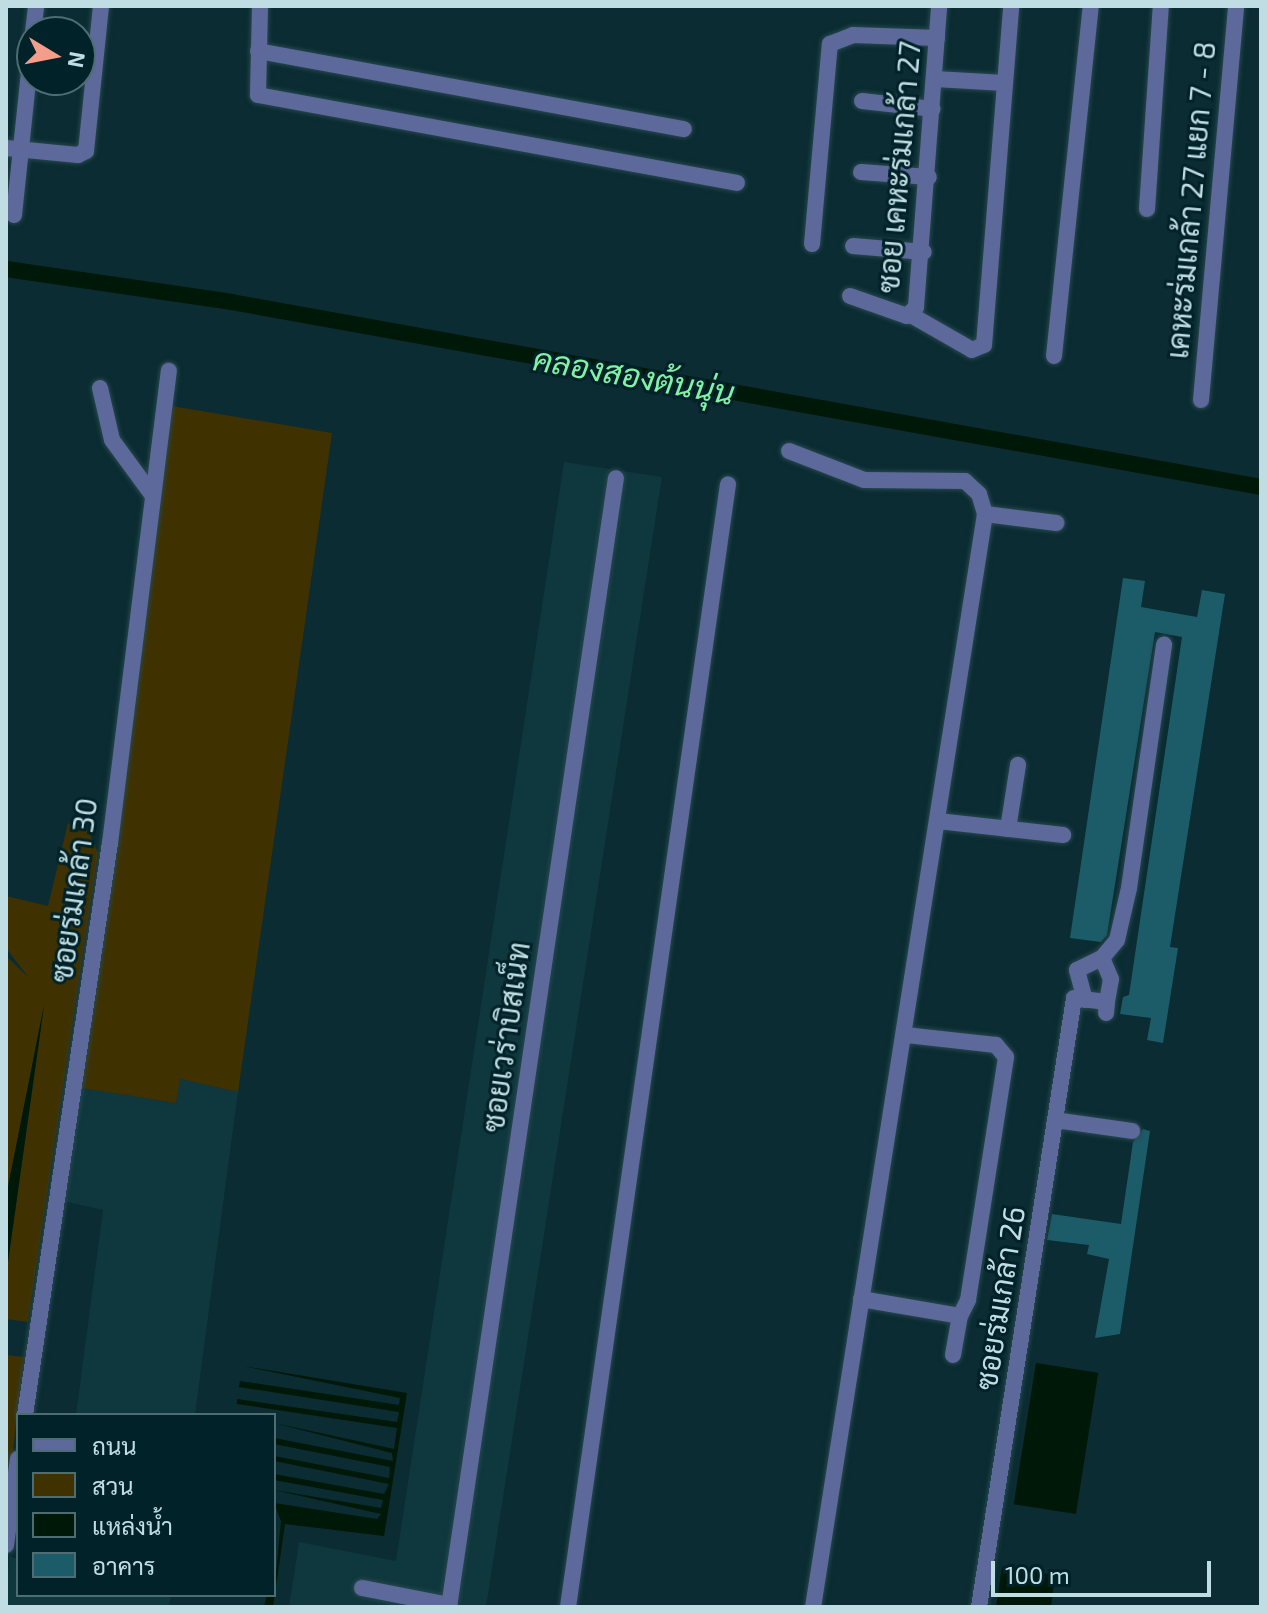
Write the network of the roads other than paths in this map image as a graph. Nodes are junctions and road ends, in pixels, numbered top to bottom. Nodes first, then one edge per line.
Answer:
1 (101, 6) edge
2 (260, 6) edge
3 (939, 6) edge
4 (1011, 6) edge
5 (1091, 6) edge
6 (1161, 6) edge
7 (1236, 6) edge
8 (937, 38) junction
9 (258, 51) junction
10 (935, 79) junction
11 (1005, 83) junction
12 (22, 96) edge
13 (862, 101) dead end
14 (933, 109) junction
15 (684, 129) dead end
16 (13, 149) edge
17 (861, 172) dead end
18 (929, 177) junction
19 (737, 183) dead end
20 (1147, 209) dead end
21 (14, 215) dead end
22 (812, 244) dead end
23 (853, 246) dead end
24 (924, 252) junction
25 (850, 296) dead end
26 (911, 315) junction
27 (1054, 356) dead end
28 (169, 371) dead end
29 (100, 388) dead end
30 (1201, 400) dead end
31 (789, 451) dead end
32 (616, 478) dead end
33 (728, 484) dead end
34 (151, 493) junction
35 (985, 514) junction
36 (1056, 523) dead end
37 (1164, 644) dead end
38 (1018, 765) dead end
39 (938, 821) junction
40 (1008, 829) junction
41 (1063, 835) dead end
42 (1102, 958) junction
43 (1080, 999) junction
44 (905, 1035) junction
45 (1055, 1120) junction
46 (1132, 1131) dead end
47 (861, 1299) junction
48 (960, 1316) junction
49 (953, 1355) dead end
50 (25, 1413) edge
51 (16, 1473) edge
52 (6, 1545) edge
53 (362, 1588) dead end
54 (449, 1606) edge
55 (568, 1607) edge
56 (813, 1607) edge
57 (979, 1607) edge

1 - 16 street
2 - 9 street
3 - 8 street, ซอย เคหะร่มเกล้า 27
4 - 11 street
5 - 27 street
6 - 20 street
7 - 30 street, เคหะร่มเกล้า 27 แยก 7 - 8
8 - 10 street, ซอย เคหะร่มเกล้า 27
8 - 22 street
9 - 15 street
9 - 19 street
10 - 11 street
10 - 14 street, ซอย เคหะร่มเกล้า 27
11 - 26 street
12 - 16 street
13 - 14 street
14 - 18 street, ซอย เคหะร่มเกล้า 27
16 - 21 street
17 - 18 street
18 - 24 street, ซอย เคหะร่มเกล้า 27
23 - 24 street
24 - 26 street, ซอย เคหะร่มเกล้า 27
25 - 26 street, ซอย เคหะร่มเกล้า 27
28 - 34 street, ซอยร่มเกล้า 30
29 - 34 street
31 - 35 street
32 - 54 street, ซอยเวร่าบิสเน็ท
33 - 55 street
34 - 50 street, ซอยร่มเกล้า 30
35 - 36 street
35 - 39 street
37 - 42 street
38 - 40 street
39 - 40 street
39 - 44 street
40 - 41 street
42 - 43 street, ซอยร่มเกล้า 26
42 - 43 street
43 - 45 street, ซอยร่มเกล้า 26
44 - 47 street
44 - 48 street
45 - 46 street
45 - 57 street, ซอยร่มเกล้า 26
47 - 48 street
47 - 56 street
48 - 49 street
51 - 52 street
53 - 54 street, ซอยเวร่าบิสเน็ท

